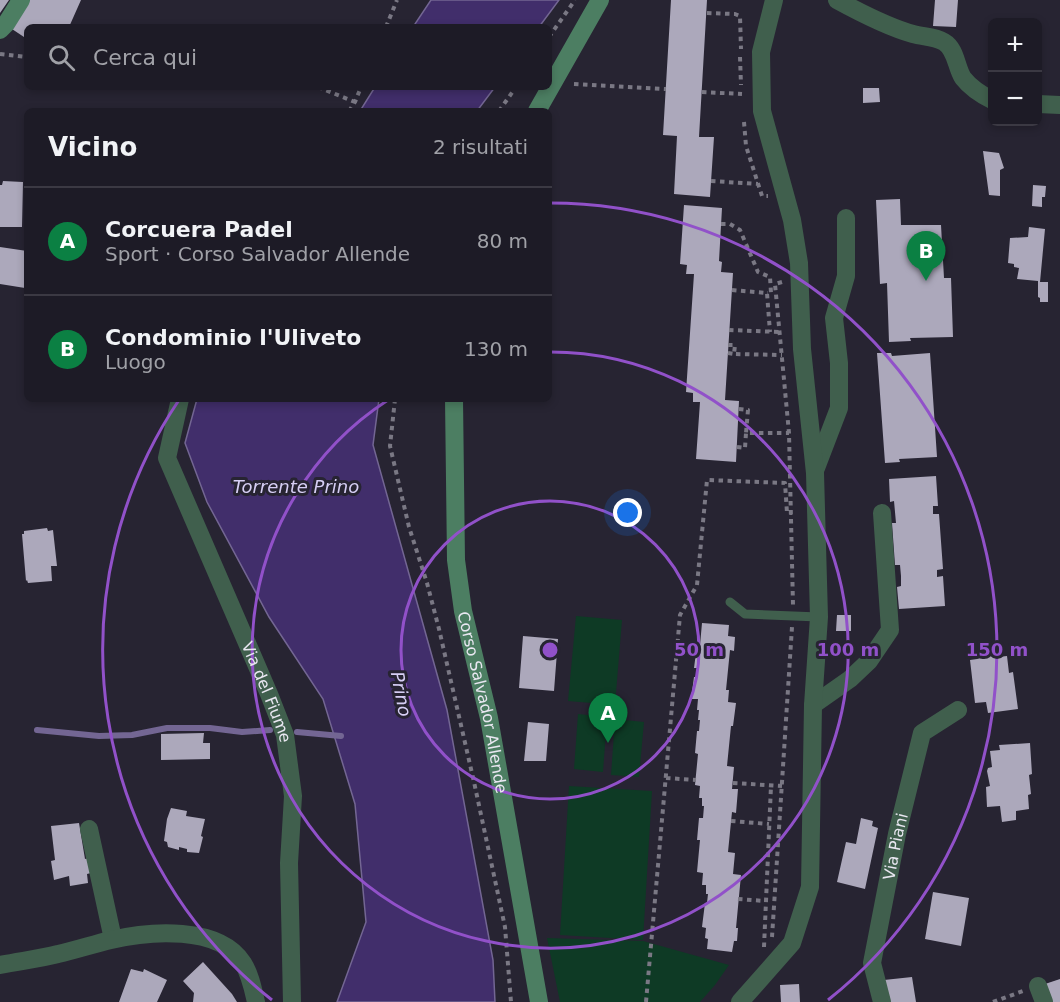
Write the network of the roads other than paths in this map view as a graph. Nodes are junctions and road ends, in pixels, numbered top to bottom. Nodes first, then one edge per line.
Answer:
1 (21, 0) edge
2 (600, 0) edge
3 (774, 0) edge
4 (837, 0) edge
5 (0, 30) edge
6 (552, 85) edge
7 (549, 90) edge
8 (988, 98) edge
9 (1042, 104) edge
10 (1060, 105) edge
11 (539, 108) edge
12 (846, 218) dead end
13 (179, 402) edge
14 (454, 402) edge
15 (815, 473) junction
16 (882, 513) dead end
17 (730, 602) dead end
18 (819, 616) junction
19 (813, 705) junction
20 (958, 710) dead end
21 (89, 829) dead end
22 (113, 939) junction
23 (0, 965) edge
24 (256, 1002) edge
25 (292, 1002) edge
26 (539, 1002) edge
27 (740, 1002) edge
28 (882, 1002) edge

1 - 5 street
2 - 6 street
3 - 15 street
4 - 8 street
7 - 11 street
9 - 10 street
12 - 15 street
13 - 25 street, Via del Fiume
14 - 26 street, Corso Salvador Allende
15 - 18 street
16 - 19 street
17 - 18 lane
18 - 19 street
19 - 27 street
20 - 28 street, Via Piani
21 - 22 street
22 - 23 street
22 - 24 street

